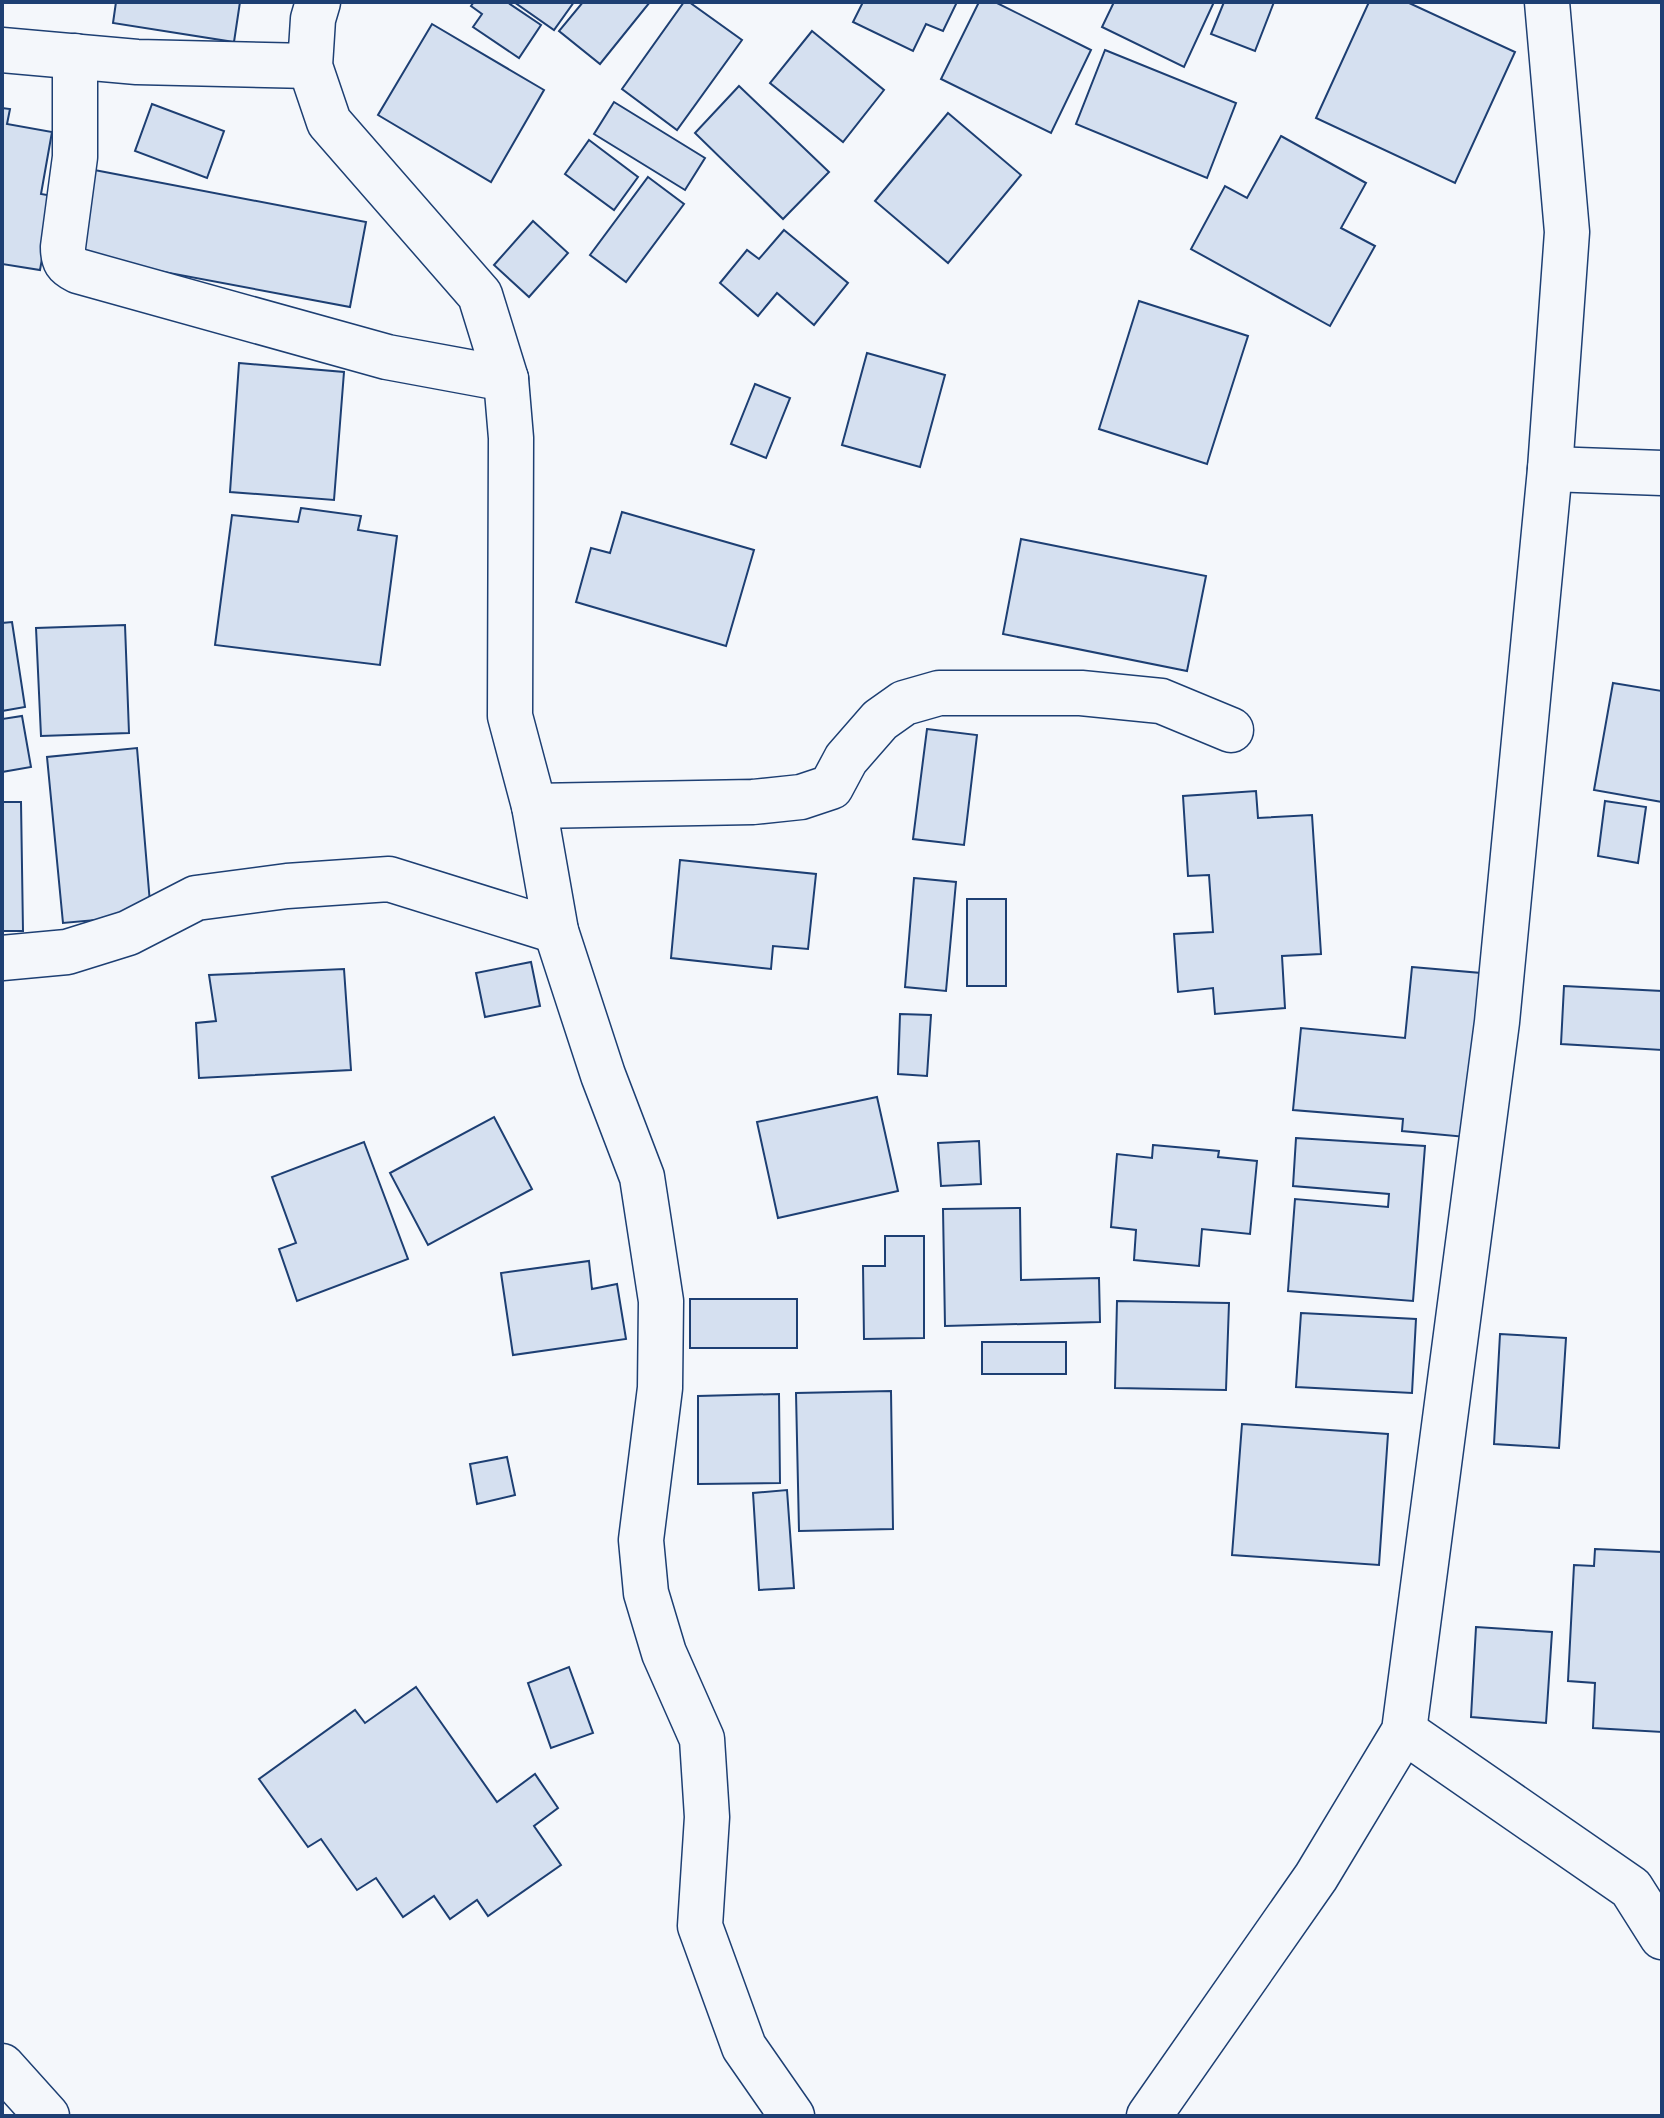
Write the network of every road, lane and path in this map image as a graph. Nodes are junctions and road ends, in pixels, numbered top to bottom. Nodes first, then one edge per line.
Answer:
1 (318, 2) edge
2 (1547, 2) edge
3 (2, 50) edge
4 (75, 56) junction
5 (310, 66) junction
6 (506, 379) junction
7 (1550, 469) junction
8 (1662, 473) edge
9 (1231, 730) dead end
10 (534, 806) junction
11 (556, 931) junction
12 (2, 958) edge
13 (1404, 1731) junction
14 (1662, 1937) edge
15 (2, 2066) edge
16 (47, 2116) edge
17 (792, 2116) edge
18 (1149, 2116) edge

1 - 5 street
2 - 7 street
3 - 4 street
4 - 5 street
4 - 6 street
5 - 6 street
6 - 10 street
7 - 8 street
7 - 13 street
9 - 10 street
10 - 11 street
11 - 12 street
11 - 17 street
13 - 14 street
13 - 18 street
15 - 16 street

